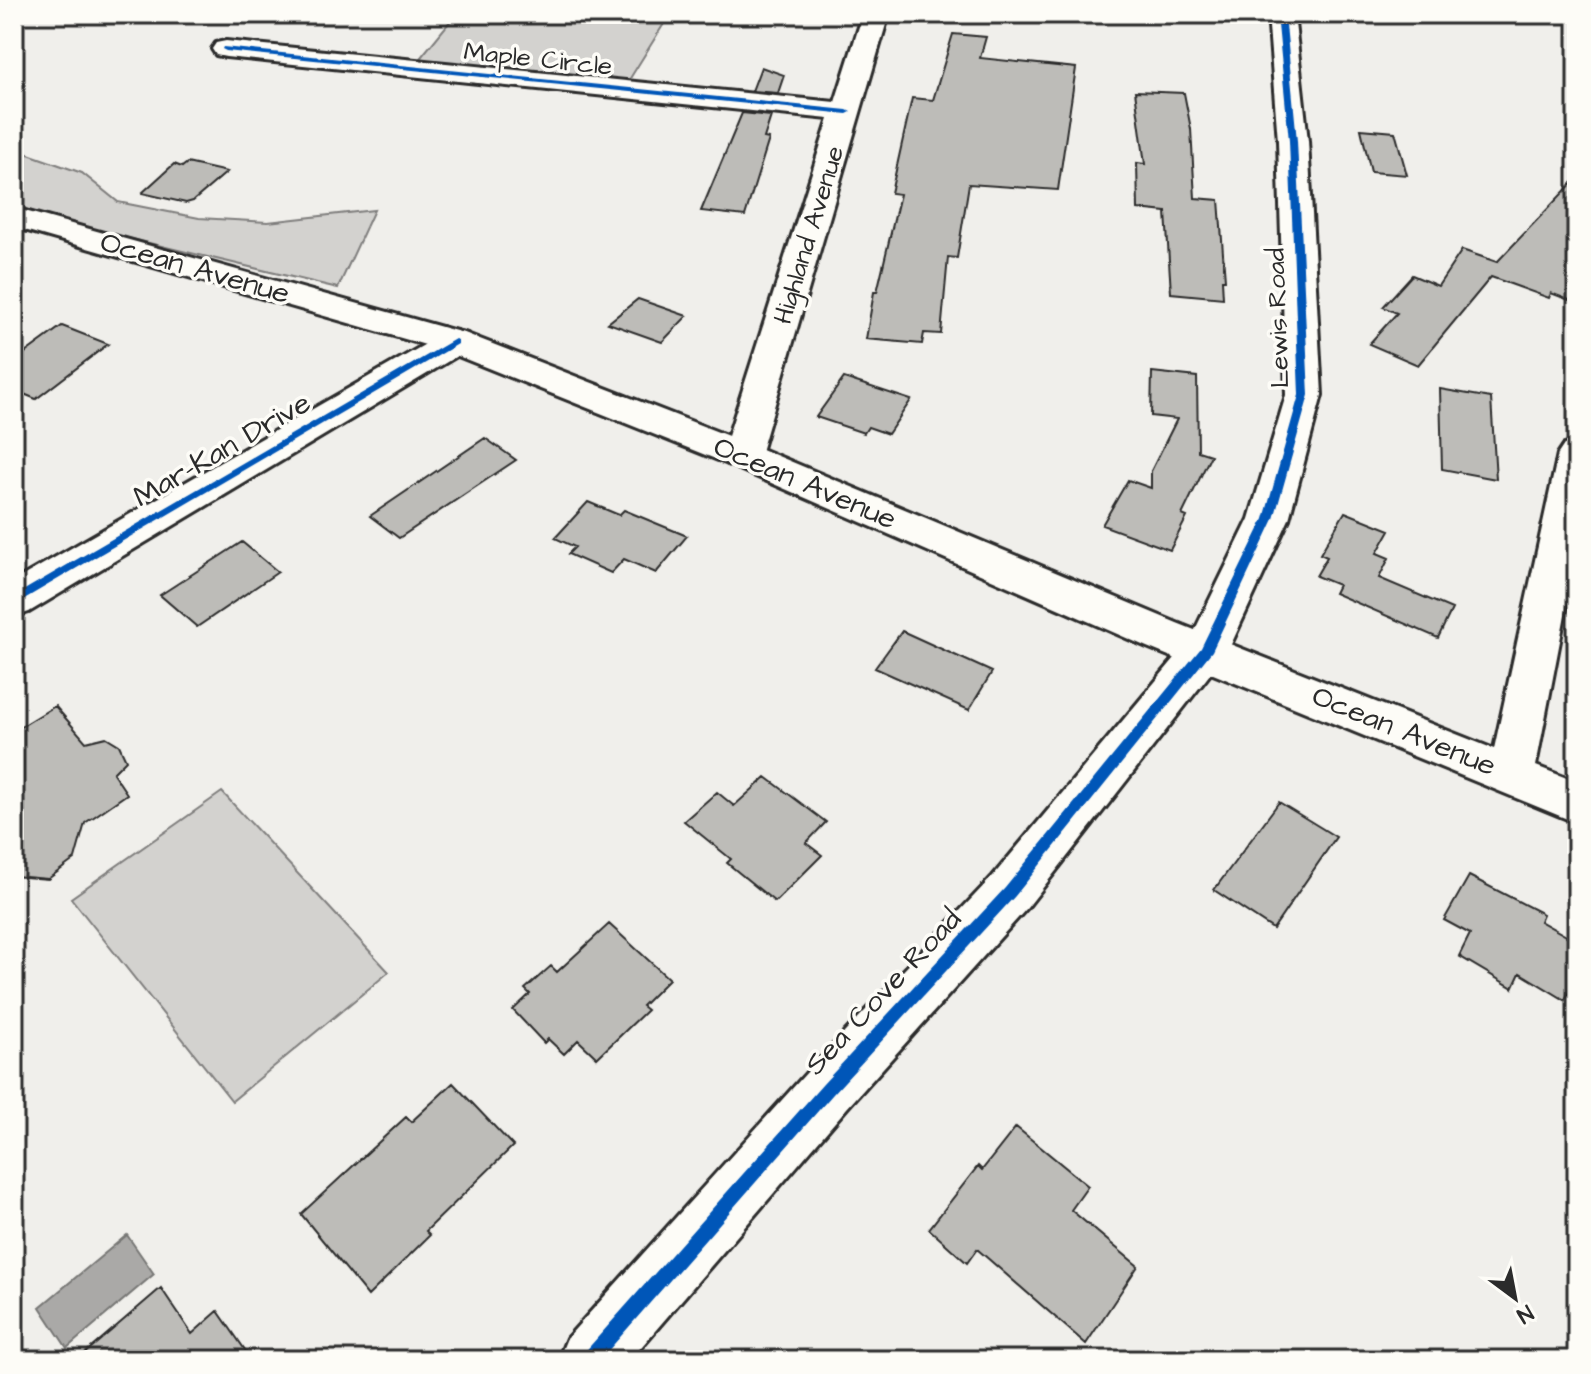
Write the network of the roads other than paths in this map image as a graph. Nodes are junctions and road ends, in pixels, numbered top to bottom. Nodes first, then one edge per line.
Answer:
1 (876, 14) edge
2 (1281, 14) edge
3 (226, 49) dead end
4 (847, 112) junction
5 (14, 217) edge
6 (455, 342) junction
7 (1577, 454) edge
8 (741, 455) junction
9 (14, 601) edge
10 (1206, 651) junction
11 (1511, 775) junction
12 (1577, 803) edge
13 (589, 1360) edge

1 - 4 street, Highland Avenue
2 - 10 street, Lewis Road
3 - 4 street, Maple Circle
4 - 8 street, Highland Avenue
5 - 6 street, Ocean Avenue
6 - 8 street, Ocean Avenue
6 - 9 street, Mar-Kan Drive
7 - 11 street
8 - 10 street, Ocean Avenue
10 - 11 street, Ocean Avenue
10 - 13 street, Sea Cove Road
11 - 12 street, Ocean Avenue

